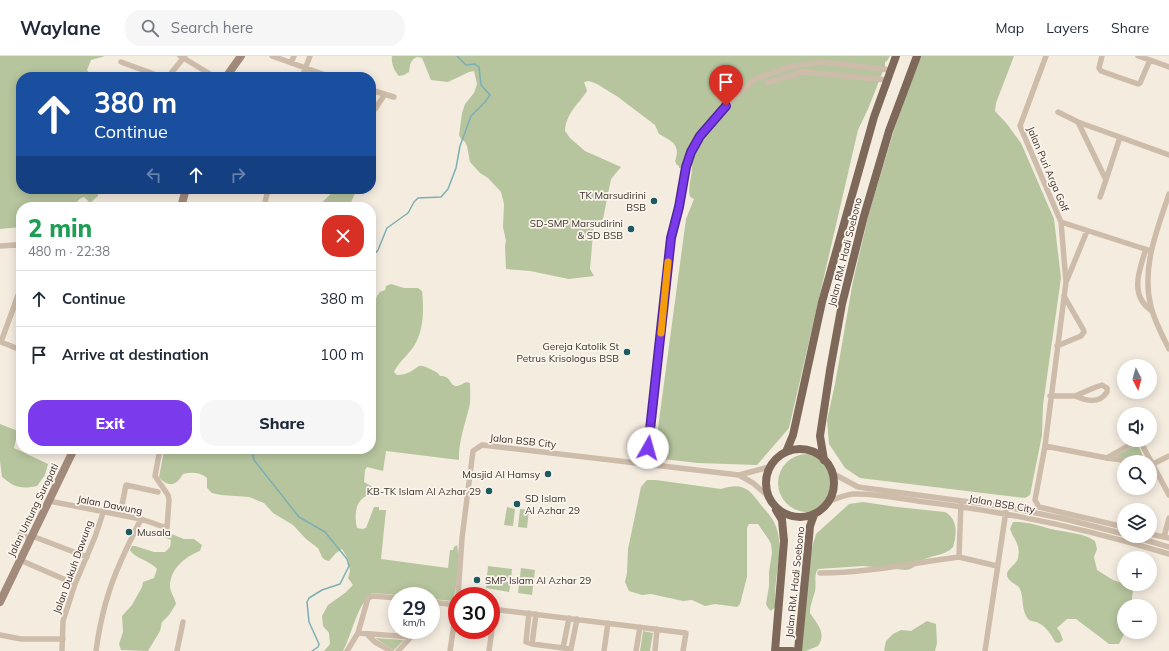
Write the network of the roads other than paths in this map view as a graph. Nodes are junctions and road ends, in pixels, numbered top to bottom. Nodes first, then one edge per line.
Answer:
1 (183, 56) edge
2 (241, 56) edge
3 (272, 56) edge
4 (294, 56) edge
5 (310, 56) edge
6 (896, 56) edge
7 (917, 56) edge
8 (1046, 56) edge
9 (1102, 56) edge
10 (1138, 56) edge
11 (1150, 60) junction
12 (121, 62) dead end
13 (291, 63) junction
14 (305, 67) junction
15 (789, 67) junction
16 (1169, 67) edge
17 (891, 70) junction
18 (148, 72) edge
19 (172, 72) edge
20 (208, 72) edge
21 (230, 72) edge
22 (304, 72) edge
23 (318, 72) edge
24 (803, 72) junction
25 (887, 80) junction
26 (767, 83) dead end
27 (376, 91) edge
28 (385, 94) junction
29 (394, 97) dead end
30 (376, 108) edge
31 (1058, 112) dead end
32 (1078, 122) junction
33 (1120, 137) junction
34 (1169, 155) edge
35 (1106, 180) junction
36 (1169, 194) edge
37 (1100, 197) dead end
38 (1060, 222) junction
39 (1086, 231) junction
40 (16, 245) edge
41 (0, 246) edge
42 (1148, 250) junction
43 (1066, 282) junction
44 (1064, 296) junction
45 (16, 301) edge
46 (1152, 311) junction
47 (1057, 346) junction
48 (16, 348) edge
49 (1169, 349) edge
50 (1050, 396) junction
51 (1075, 396) junction
52 (1045, 446) junction
53 (786, 452) junction
54 (72, 454) edge
55 (159, 454) edge
56 (1148, 455) edge
57 (1169, 456) edge
58 (1107, 458) junction
59 (1117, 459) edge
60 (824, 460) junction
61 (1157, 462) edge
62 (647, 464) junction
63 (769, 467) junction
64 (832, 472) junction
65 (1157, 473) edge
66 (739, 475) junction
67 (158, 492) dead end
68 (1169, 495) edge
69 (768, 496) junction
70 (49, 501) junction
71 (830, 501) junction
72 (961, 503) junction
73 (775, 507) junction
74 (1006, 510) junction
75 (103, 513) junction
76 (120, 515) junction
77 (814, 515) junction
78 (1169, 518) edge
79 (141, 519) junction
80 (1117, 525) edge
81 (1117, 532) edge
82 (20, 534) dead end
83 (31, 538) junction
84 (1166, 538) edge
85 (1156, 543) edge
86 (1169, 547) edge
87 (1169, 554) edge
88 (87, 557) junction
89 (959, 557) junction
90 (20, 560) junction
91 (997, 566) junction
92 (820, 573) dead end
93 (75, 584) junction
94 (459, 587) edge
95 (388, 597) edge
96 (0, 602) edge
97 (500, 610) edge
98 (529, 613) junction
99 (536, 614) junction
100 (569, 618) junction
101 (577, 619) junction
102 (183, 622) dead end
103 (608, 623) junction
104 (640, 627) junction
105 (657, 630) junction
106 (358, 633) junction
107 (367, 634) junction
108 (0, 635) edge
109 (388, 635) edge
110 (62, 639) junction
111 (409, 639) edge
112 (452, 639) edge
113 (490, 639) edge
114 (532, 644) junction
115 (563, 648) junction
116 (62, 651) edge
117 (96, 651) edge
118 (178, 651) edge
119 (347, 651) edge
120 (391, 651) edge
121 (398, 651) edge
122 (450, 651) edge
123 (489, 651) edge
124 (604, 651) edge
125 (636, 651) edge
126 (655, 651) edge
127 (683, 651) edge
128 (775, 651) edge
129 (780, 651) edge
130 (792, 651) edge
131 (798, 651) edge
132 (986, 651) edge

1 - 19 street
1 - 20 street
2 - 21 main road
3 - 13 street
4 - 13 street
5 - 14 street
6 - 17 main road, Jalan RM. Hadi Soebono
7 - 60 main road, Jalan RM. Hadi Soebono
8 - 38 street, Jalan Puri Arga Golf
9 - 11 street
10 - 11 street
11 - 16 street
12 - 18 street
13 - 14 street
14 - 22 street
14 - 23 street
15 - 17 street
15 - 24 street
15 - 62 street
17 - 25 main road, Jalan RM. Hadi Soebono
24 - 25 street
24 - 26 street
25 - 53 main road, Jalan RM. Hadi Soebono
27 - 28 street
28 - 29 street
28 - 30 street
31 - 32 street
32 - 33 street
32 - 35 street
33 - 34 street
33 - 35 street
35 - 37 street
36 - 42 street
38 - 39 street, Jalan Puri Arga Golf
38 - 43 street, Jalan Puri Arga Golf
39 - 42 street, Jalan Puri Arga Golf
39 - 43 street, Jalan Puri Arga Golf
40 - 41 street
42 - 46 street
42 - 46 street
43 - 44 street, Jalan Puri Arga Golf
44 - 47 street, Jalan Puri Arga Golf
44 - 47 street
45 - 48 street
46 - 49 street
47 - 50 street, Jalan Puri Arga Golf
50 - 51 street
50 - 52 street, Jalan Puri Arga Golf
51 - 51 street
52 - 58 street
52 - 80 street, Jalan Puri Arga Golf
53 - 60 main road, Jalan RM. Hadi Soebono
53 - 63 main road, Jalan RM. Hadi Soebono
54 - 70 main road, Jalan Untung Suropati
55 - 79 street, Jalan Dawung
56 - 58 street
57 - 61 street
58 - 59 street
60 - 64 main road, Jalan RM. Hadi Soebono
62 - 66 street, Jalan BSB City
62 - 94 street, Jalan BSB City
63 - 66 street, Jalan BSB City
63 - 69 main road, Jalan RM. Hadi Soebono
64 - 71 main road
64 - 72 street, Jalan BSB City
65 - 68 street
66 - 69 street, Jalan BSB City
67 - 76 street
69 - 73 main road, Jalan RM. Hadi Soebono
70 - 75 street, Jalan Dawung
70 - 83 main road, Jalan Untung Suropati
71 - 72 street, Jalan BSB City
71 - 77 main road, Jalan RM. Hadi Soebono
72 - 74 street, Jalan BSB City
72 - 89 street
73 - 77 main road, Jalan RM. Hadi Soebono
73 - 128 main road, Jalan RM. Hadi Soebono
74 - 81 street, Jalan BSB City
74 - 87 street, Jalan BSB City
74 - 91 street
75 - 76 street, Jalan Dawung
75 - 88 street, Jalan Dukuh Dawung
76 - 79 street, Jalan Dawung
77 - 131 main road, Jalan RM. Hadi Soebono
78 - 84 street
79 - 117 street
82 - 83 street
83 - 88 street
83 - 90 main road, Jalan Untung Suropati
85 - 86 street
88 - 93 street, Jalan Dukuh Dawung
89 - 91 street
89 - 92 street
90 - 93 street
90 - 96 main road, Jalan Untung Suropati
91 - 132 street
93 - 110 street, Jalan Dukuh Dawung
95 - 106 street
97 - 98 street
98 - 99 street
98 - 114 street
99 - 100 street
99 - 114 street
100 - 101 street
100 - 115 street
101 - 103 street
101 - 115 street
102 - 118 street
103 - 104 street
103 - 124 street
104 - 105 street
104 - 125 street
105 - 126 street
105 - 127 street
106 - 107 street
106 - 119 street
107 - 109 street
107 - 120 street
108 - 110 street
110 - 116 street, Jalan Dukuh Dawung
111 - 121 street
112 - 122 street
113 - 123 street
114 - 115 street
129 - 130 main road

